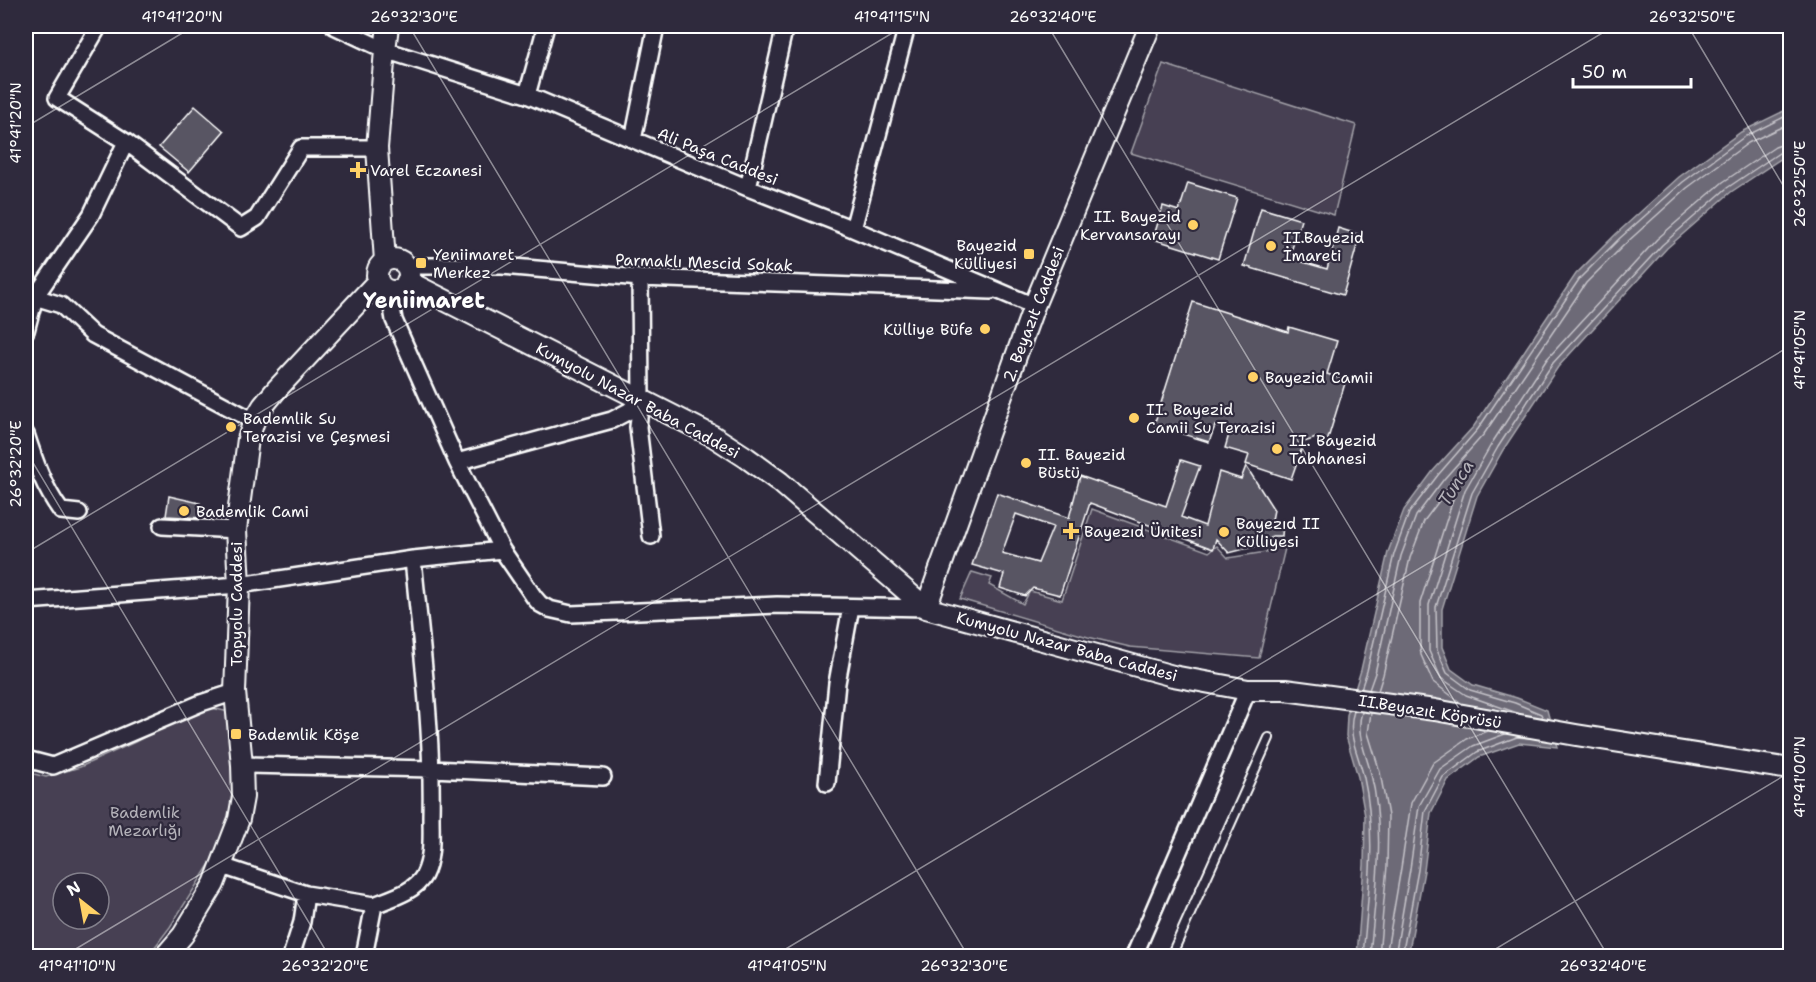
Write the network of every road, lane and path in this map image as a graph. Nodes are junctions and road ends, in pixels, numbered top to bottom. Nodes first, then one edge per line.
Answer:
1 (99, 26) edge
2 (334, 26) edge
3 (388, 26) edge
4 (546, 26) edge
5 (656, 26) edge
6 (785, 26) edge
7 (908, 26) edge
8 (1150, 26) edge
9 (385, 50) junction
10 (527, 95) junction
11 (633, 140) junction
12 (126, 142) junction
13 (377, 148) junction
14 (748, 188) junction
15 (853, 229) junction
16 (385, 261) junction
17 (407, 274) junction
18 (640, 278) junction
19 (384, 286) junction
20 (1000, 291) junction
21 (30, 300) edge
22 (1034, 306) junction
23 (26, 330) edge
24 (641, 399) junction
25 (254, 421) junction
26 (26, 434) edge
27 (457, 462) junction
28 (79, 513) dead end
29 (162, 526) dead end
30 (236, 530) junction
31 (651, 536) dead end
32 (502, 550) junction
33 (413, 559) junction
34 (239, 585) junction
35 (26, 601) edge
36 (851, 607) junction
37 (926, 608) junction
38 (1248, 690) junction
39 (1285, 690) joint
40 (235, 692) junction
41 (1269, 738) dead end
42 (26, 759) edge
43 (242, 765) junction
44 (1791, 769) edge
45 (432, 770) junction
46 (603, 777) dead end
47 (827, 783) dead end
48 (222, 866) junction
49 (306, 894) junction
50 (374, 905) junction
51 (165, 957) edge
52 (291, 957) edge
53 (364, 957) edge
54 (1134, 957) edge
55 (1171, 957) edge

1 - 12 street
2 - 9 street, Ali Paşa Caddesi
3 - 9 street
4 - 10 street
5 - 11 street
6 - 14 street
7 - 15 street
8 - 22 street, 2. Beyazıt Caddesi
9 - 10 street, Ali Paşa Caddesi
9 - 13 street
10 - 11 street, Ali Paşa Caddesi
11 - 14 street, Ali Paşa Caddesi
12 - 13 street
12 - 21 street
13 - 16 street
14 - 15 street, Ali Paşa Caddesi
15 - 20 street, Ali Paşa Caddesi
16 - 17 street
16 - 19 street
17 - 18 street, Parmaklı Mescid Sokak
17 - 19 street
17 - 24 street, Kumyolu Nazar Baba Caddesi
18 - 20 street, Parmaklı Mescid Sokak
18 - 24 street
19 - 25 street, Topyolu Caddesi
19 - 27 street
20 - 22 street, Ali Paşa Caddesi
21 - 23 street
21 - 25 street
22 - 37 street, 2. Beyazıt Caddesi
24 - 27 street
24 - 31 street
24 - 37 street, Kumyolu Nazar Baba Caddesi
25 - 30 street, Topyolu Caddesi
26 - 28 street
27 - 32 street
29 - 30 street
30 - 34 street, Topyolu Caddesi
32 - 33 street
32 - 36 street
33 - 34 street
33 - 45 street
34 - 35 street
34 - 40 street, Topyolu Caddesi
36 - 37 street
36 - 47 street
37 - 38 street, Kumyolu Nazar Baba Caddesi
38 - 39 street, Kumyolu Nazar Baba Caddesi
38 - 54 street
39 - 44 street, II.Beyazıt Köprüsü
40 - 42 street
40 - 43 street, Topyolu Caddesi
41 - 55 lane
43 - 45 street
43 - 48 street, Topyolu Caddesi
45 - 46 street
45 - 50 street
48 - 49 street
48 - 51 street, Topyolu Caddesi
49 - 50 street
49 - 52 street
50 - 53 street

